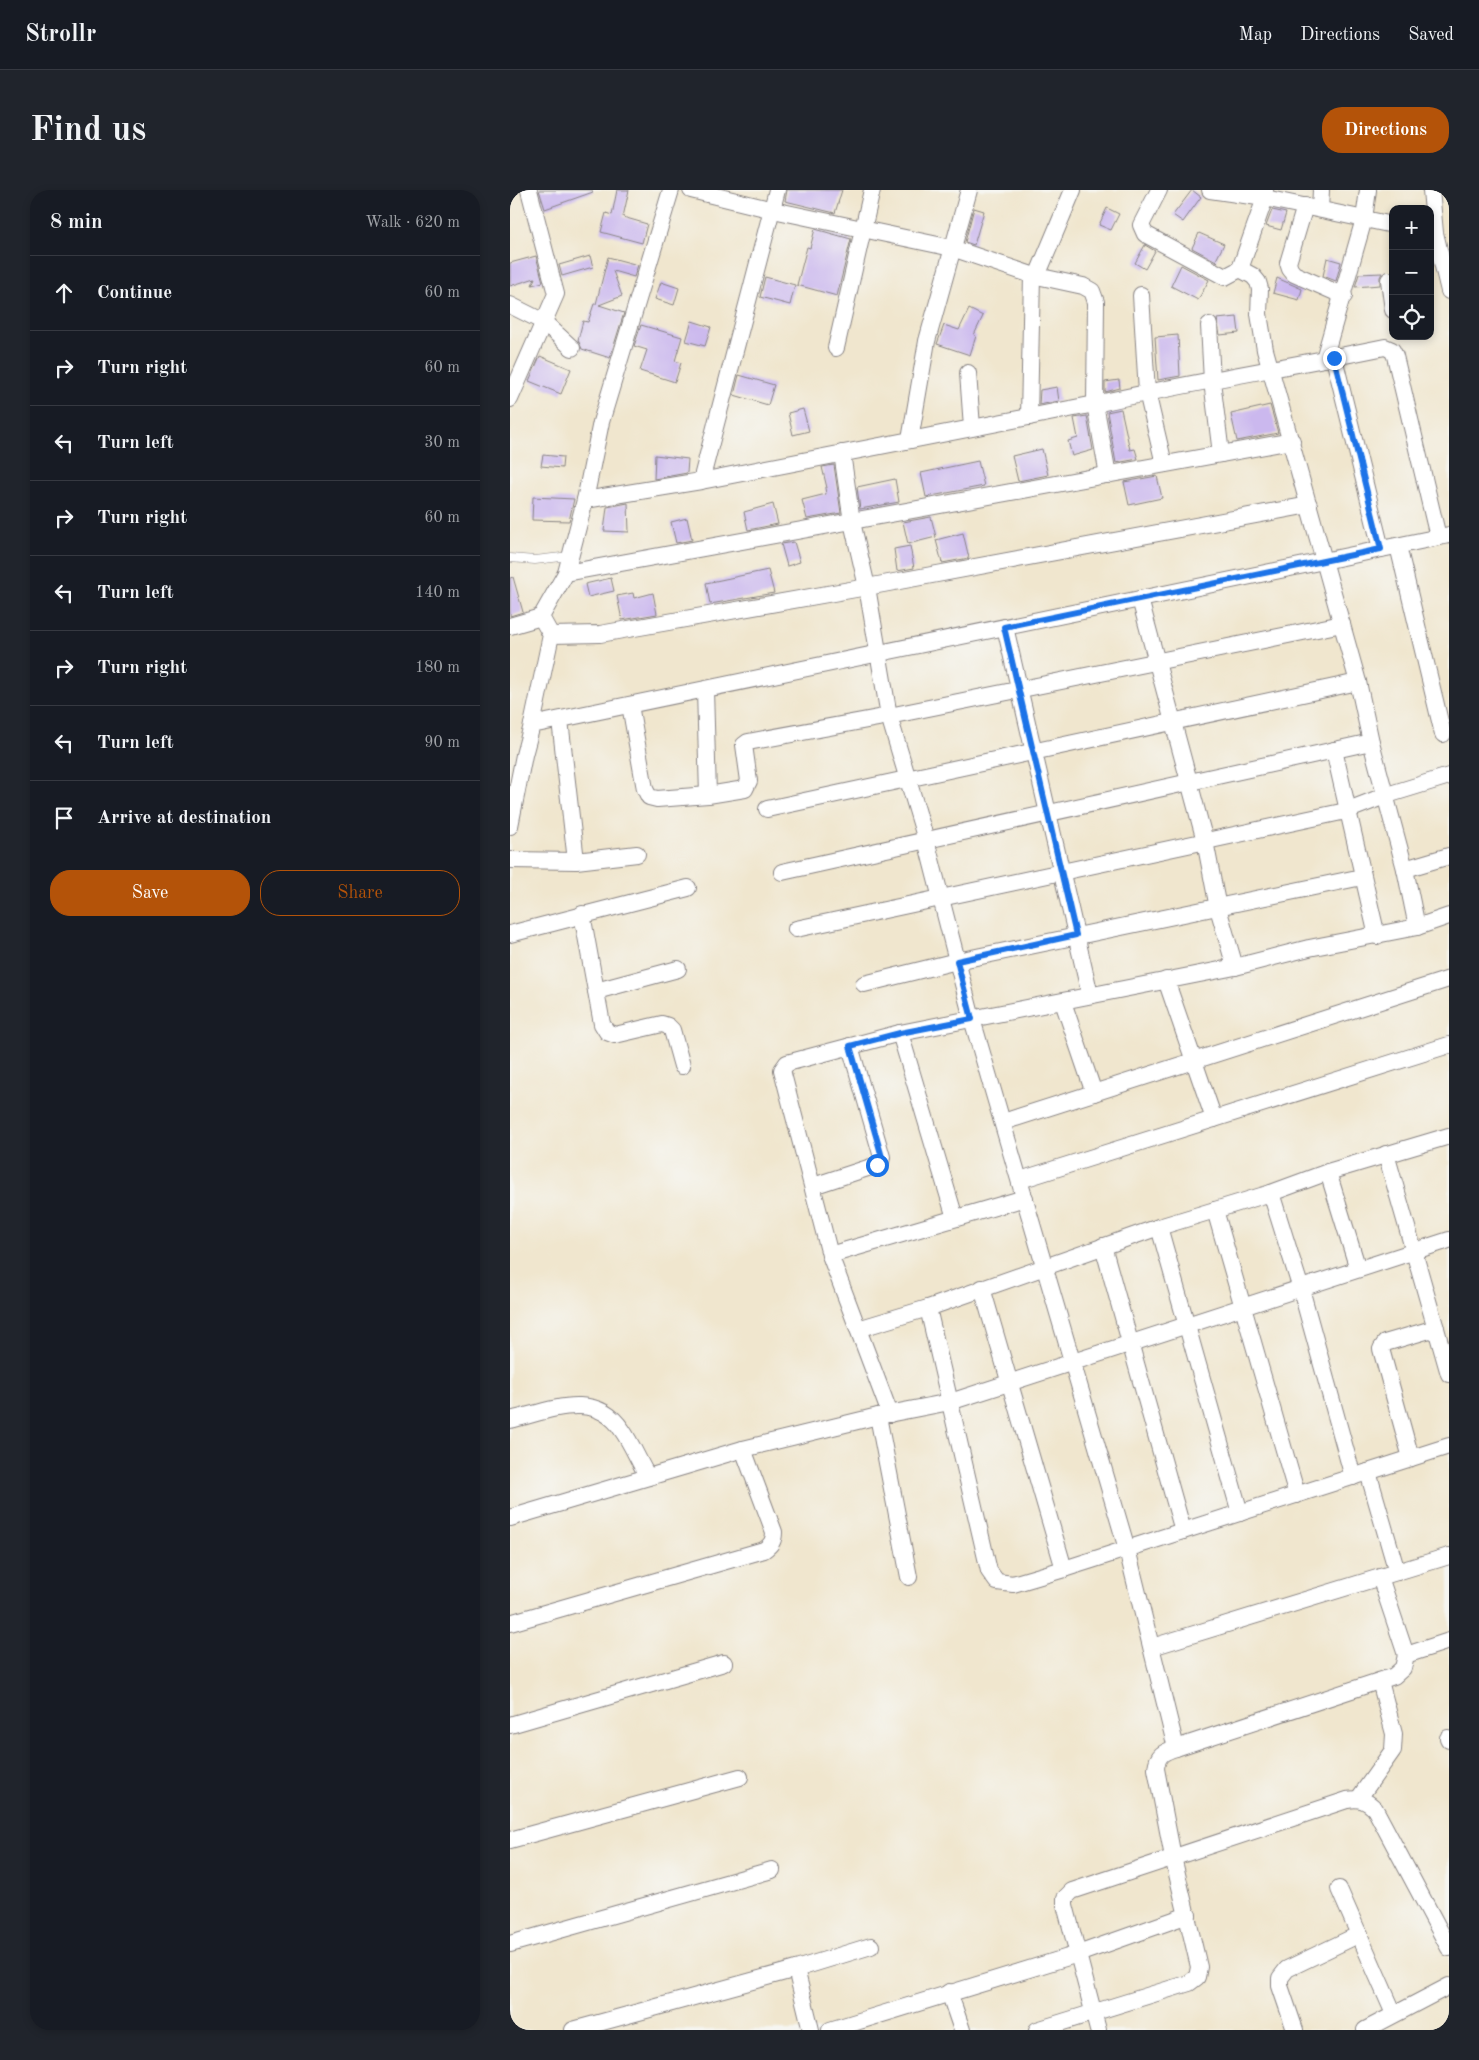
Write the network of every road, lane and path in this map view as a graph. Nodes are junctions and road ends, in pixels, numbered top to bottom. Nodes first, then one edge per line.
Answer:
1 (529, 190) edge
2 (671, 190) edge
3 (691, 190) edge
4 (777, 190) edge
5 (872, 190) edge
6 (969, 190) edge
7 (1073, 190) edge
8 (1159, 190) edge
9 (1210, 190) edge
10 (1321, 190) edge
11 (1368, 190) edge
12 (1431, 190) edge
13 (1265, 194) edge
14 (1312, 208) junction
15 (773, 210) junction
16 (1364, 219) junction
17 (1389, 223) edge
18 (862, 229) junction
19 (1438, 234) edge
20 (952, 248) junction
21 (1240, 270) junction
22 (1034, 275) junction
23 (1449, 290) edge
24 (1141, 295) dead end
25 (1344, 296) junction
26 (510, 305) edge
27 (544, 322) junction
28 (1209, 325) dead end
29 (1396, 340) edge
30 (572, 348) dead end
31 (836, 348) dead end
32 (1395, 356) junction
33 (1329, 358) junction
34 (1270, 370) junction
35 (968, 374) dead end
36 (1212, 381) junction
37 (1147, 392) junction
38 (510, 399) edge
39 (1095, 404) junction
40 (1029, 417) junction
41 (972, 428) junction
42 (910, 440) junction
43 (1292, 441) junction
44 (842, 453) junction
45 (1221, 454) junction
46 (1164, 464) junction
47 (1108, 475) junction
48 (701, 481) junction
49 (586, 500) junction
50 (1309, 505) junction
51 (852, 522) junction
52 (1443, 536) edge
53 (1398, 546) junction
54 (1381, 549) junction
55 (570, 556) junction
56 (510, 558) edge
57 (1324, 561) junction
58 (566, 573) junction
59 (866, 588) junction
60 (1140, 599) junction
61 (541, 617) junction
62 (1342, 624) junction
63 (510, 626) edge
64 (1004, 627) junction
65 (551, 635) junction
66 (878, 654) junction
67 (1157, 662) junction
68 (1358, 682) junction
69 (705, 690) junction
70 (1019, 690) junction
71 (630, 705) junction
72 (890, 716) junction
73 (560, 720) junction
74 (1173, 722) junction
75 (532, 725) junction
76 (1443, 734) dead end
77 (1371, 742) junction
78 (1334, 750) junction
79 (1033, 752) junction
80 (517, 757) edge
81 (1449, 776) edge
82 (908, 780) junction
83 (1189, 782) junction
84 (708, 795) junction
85 (1386, 795) junction
86 (767, 809) dead end
87 (1346, 811) junction
88 (1047, 813) junction
89 (510, 826) edge
90 (926, 840) junction
91 (1205, 841) junction
92 (637, 854) dead end
93 (1449, 856) edge
94 (510, 860) edge
95 (576, 861) junction
96 (1405, 869) junction
97 (782, 872) dead end
98 (1061, 872) junction
99 (1362, 876) junction
100 (688, 888) dead end
101 (940, 898) junction
102 (1218, 908) junction
103 (582, 914) junction
104 (1449, 916) edge
105 (1417, 927) junction
106 (796, 929) dead end
107 (510, 934) edge
108 (1076, 935) junction
109 (1377, 936) junction
110 (957, 961) junction
111 (1234, 967) junction
112 (678, 968) dead end
113 (1449, 979) edge
114 (1166, 980) junction
115 (864, 984) dead end
116 (596, 991) junction
117 (1090, 995) junction
118 (1063, 1002) junction
119 (972, 1019) junction
120 (900, 1033) junction
121 (1449, 1045) edge
122 (850, 1046) junction
123 (1193, 1060) junction
124 (682, 1066) dead end
125 (1094, 1092) junction
126 (1214, 1119) junction
127 (1003, 1122) junction
128 (1449, 1136) edge
129 (1386, 1154) junction
130 (1328, 1172) junction
131 (1020, 1180) junction
132 (813, 1186) junction
133 (1271, 1193) junction
134 (1024, 1198) junction
135 (1215, 1210) junction
136 (955, 1218) junction
137 (1159, 1227) junction
138 (1449, 1240) edge
139 (1103, 1246) junction
140 (1415, 1251) junction
141 (830, 1255) junction
142 (1043, 1266) junction
143 (1358, 1269) junction
144 (982, 1288) junction
145 (1301, 1289) junction
146 (1243, 1307) junction
147 (928, 1308) junction
148 (1187, 1326) junction
149 (1436, 1328) junction
150 (858, 1330) junction
151 (1130, 1342) junction
152 (1071, 1362) junction
153 (1449, 1374) edge
154 (1009, 1382) junction
155 (950, 1402) junction
156 (884, 1415) junction
157 (510, 1420) edge
158 (1449, 1446) edge
159 (743, 1449) junction
160 (1411, 1458) junction
161 (1360, 1474) junction
162 (648, 1477) junction
163 (1297, 1494) junction
164 (1240, 1513) junction
165 (510, 1518) edge
166 (1183, 1531) junction
167 (1126, 1549) junction
168 (1449, 1556) edge
169 (1064, 1569) junction
170 (1396, 1572) junction
171 (909, 1577) dead end
172 (1380, 1577) junction
173 (510, 1623) edge
174 (1449, 1641) edge
175 (1152, 1647) junction
176 (1406, 1655) junction
177 (724, 1663) dead end
178 (1380, 1681) junction
179 (510, 1725) edge
180 (1176, 1748) junction
181 (740, 1777) dead end
182 (1359, 1798) junction
183 (510, 1840) edge
184 (1174, 1857) junction
185 (772, 1870) dead end
186 (1339, 1889) dead end
187 (1188, 1915) junction
188 (1360, 1934) junction
189 (510, 1944) edge
190 (871, 1946) dead end
191 (1449, 1948) edge
192 (1078, 1954) junction
193 (796, 1969) junction
194 (1449, 1986) edge
195 (949, 1992) junction
196 (1094, 2012) junction
197 (1394, 2014) junction
198 (573, 2030) edge
199 (811, 2030) edge
200 (830, 2030) edge
201 (962, 2030) edge
202 (1037, 2030) edge
203 (1098, 2030) edge
204 (1295, 2030) edge
205 (1365, 2030) edge

1 - 27 street
2 - 49 street
3 - 15 street
4 - 15 street
5 - 18 street
6 - 20 street
7 - 22 street
8 - 21 street
9 - 13 street
10 - 14 street
11 - 16 street
12 - 19 street
13 - 14 street
13 - 21 street
14 - 16 street
14 - 25 street
15 - 18 street
15 - 48 street
16 - 17 street
16 - 25 street
18 - 20 street
18 - 31 street
19 - 23 street
20 - 22 street
20 - 42 street
21 - 34 street
22 - 39 street
22 - 40 street
24 - 37 street
25 - 33 street
26 - 27 street
27 - 30 street
27 - 38 street
28 - 36 street
29 - 32 street
32 - 33 street
32 - 52 street
33 - 34 street
33 - 54 street
34 - 36 street
34 - 43 street
35 - 41 street
36 - 37 street
36 - 45 street
37 - 39 street
37 - 46 street
39 - 40 street
39 - 47 street
40 - 41 street
41 - 42 street
42 - 44 street
43 - 45 street
43 - 50 street
44 - 48 street
44 - 51 street
45 - 46 street
46 - 47 street
47 - 51 street
48 - 49 street
49 - 55 street
50 - 57 street
50 - 59 street
51 - 58 street
51 - 59 street
52 - 53 street
53 - 54 street
53 - 76 street
54 - 57 street
55 - 56 lane
55 - 58 street
57 - 60 street
57 - 62 street
58 - 61 street
59 - 65 street
59 - 66 street
60 - 64 street
60 - 67 street
61 - 63 street
61 - 65 street
62 - 67 street
62 - 68 street
64 - 66 street
64 - 70 street
65 - 75 street
66 - 69 street
66 - 72 street
67 - 70 street
67 - 74 street
68 - 74 street
68 - 77 street
69 - 71 street
69 - 84 street
70 - 72 street
70 - 79 street
71 - 73 street
71 - 84 street
72 - 82 street
72 - 84 street
73 - 75 street
73 - 95 street
74 - 79 street
74 - 83 street
75 - 80 street
77 - 78 street
77 - 85 street
78 - 83 street
78 - 87 street
79 - 82 street
79 - 88 street
80 - 89 street
81 - 85 street
82 - 86 street
82 - 90 street
83 - 88 street
83 - 91 street
85 - 87 street
85 - 96 street
87 - 91 street
87 - 99 street
88 - 90 street
88 - 98 street
90 - 97 street
90 - 101 street
91 - 98 street
91 - 102 street
92 - 95 street
93 - 96 street
94 - 95 street
96 - 105 street
98 - 101 street
98 - 108 street
99 - 102 street
99 - 109 street
100 - 103 street
101 - 106 street
101 - 110 street
102 - 108 street
102 - 111 street
103 - 107 street
103 - 116 street
104 - 105 street
105 - 109 street
108 - 110 street
108 - 117 street
109 - 111 street
110 - 115 street
110 - 119 street
111 - 114 street
112 - 116 street
113 - 123 street
114 - 117 street
114 - 123 street
116 - 124 street
117 - 118 street
118 - 119 street
118 - 125 street
119 - 120 street
119 - 127 street
120 - 122 street
120 - 136 street
121 - 126 street
122 - 132 street
122 - 132 street
123 - 125 street
123 - 126 street
125 - 127 street
126 - 131 street
127 - 131 street
128 - 129 street
129 - 130 street
129 - 140 street
130 - 133 street
130 - 143 street
131 - 134 street
132 - 141 street
133 - 135 street
133 - 145 street
134 - 136 street
134 - 142 street
135 - 137 street
135 - 146 street
136 - 141 street
137 - 139 street
137 - 148 street
138 - 140 street
139 - 142 street
139 - 151 street
140 - 143 street
140 - 149 street
141 - 150 street
142 - 144 street
142 - 152 street
143 - 145 street
144 - 147 street
144 - 154 street
145 - 146 street
145 - 161 street
146 - 148 street
146 - 163 street
147 - 150 street
147 - 155 street
148 - 151 street
148 - 164 street
149 - 153 street
149 - 160 street
150 - 156 street
151 - 152 street
151 - 166 street
152 - 154 street
152 - 167 street
154 - 155 street
154 - 169 street
155 - 156 street
155 - 169 street
156 - 159 street
156 - 171 street
157 - 162 street
158 - 160 street
159 - 162 street
159 - 173 street
160 - 161 street
161 - 163 street
161 - 170 street
162 - 165 street
163 - 164 street
164 - 166 street
166 - 167 street
167 - 169 street
167 - 175 street
168 - 170 street
170 - 172 street
172 - 175 street
172 - 176 street
174 - 176 street
175 - 180 street
176 - 178 street
177 - 179 street
178 - 180 street
178 - 182 street
180 - 184 street
181 - 183 street
182 - 184 street
182 - 191 street
184 - 187 street
184 - 192 street
185 - 189 street
186 - 188 street
187 - 192 street
187 - 196 street
188 - 197 street
188 - 204 street
190 - 193 street
192 - 195 street
192 - 196 street
193 - 198 street
193 - 199 street
194 - 197 street
195 - 200 street
195 - 201 street
196 - 202 street
196 - 203 street
197 - 205 street

